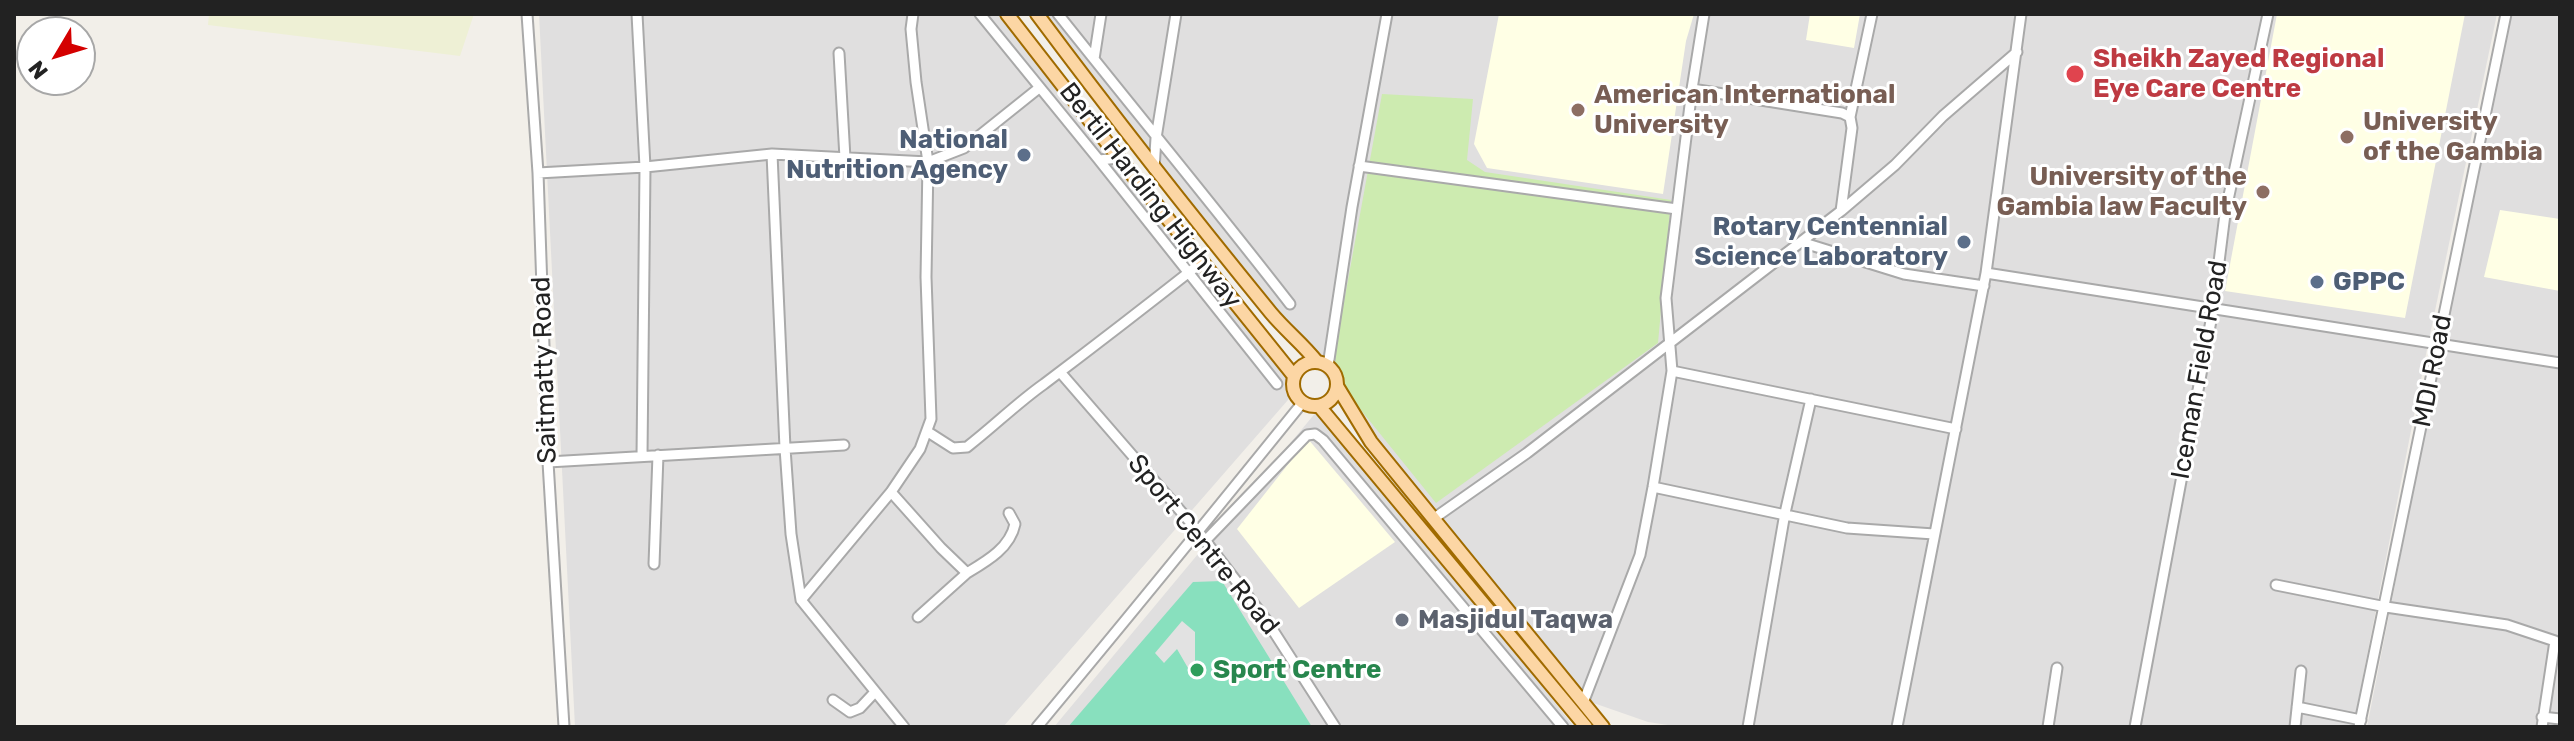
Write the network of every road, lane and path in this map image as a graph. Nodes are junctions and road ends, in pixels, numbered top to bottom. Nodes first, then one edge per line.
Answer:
1 (527, 14) edge
2 (637, 14) edge
3 (913, 14) edge
4 (980, 14) edge
5 (1007, 14) edge
6 (1037, 14) edge
7 (1058, 14) edge
8 (1101, 14) edge
9 (1176, 14) edge
10 (1387, 14) edge
11 (1704, 14) edge
12 (1872, 14) edge
13 (2021, 14) edge
14 (2268, 14) edge
15 (2506, 14) edge
16 (2017, 52) junction
17 (839, 53) dead end
18 (1094, 59) junction
19 (1039, 88) junction
20 (1692, 89) junction
21 (1850, 117) junction
22 (1156, 138) junction
23 (772, 154) junction
24 (845, 158) junction
25 (1119, 158) junction
26 (1099, 160) junction
27 (928, 162) junction
28 (1359, 166) junction
29 (645, 167) junction
30 (1154, 169) junction
31 (538, 173) junction
32 (1677, 209) junction
33 (1841, 211) junction
34 (1801, 242) junction
35 (1202, 262) junction
36 (1986, 273) junction
37 (1187, 274) junction
38 (1984, 286) junction
39 (1290, 304) dead end
40 (2213, 310) junction
41 (1671, 341) junction
42 (2439, 342) junction
43 (2560, 363) edge
44 (1323, 364) junction
45 (1672, 371) junction
46 (1060, 372) junction
47 (1294, 376) junction
48 (1277, 384) dead end
49 (1337, 386) junction
50 (1811, 399) junction
51 (1303, 402) junction
52 (1319, 406) junction
53 (1956, 429) junction
54 (928, 432) junction
55 (844, 445) dead end
56 (785, 448) junction
57 (658, 455) junction
58 (642, 456) junction
59 (548, 462) junction
60 (1653, 487) junction
61 (891, 492) junction
62 (1009, 513) dead end
63 (1785, 513) junction
64 (1433, 519) junction
65 (1197, 530) junction
66 (1934, 534) junction
67 (1205, 541) junction
68 (654, 564) dead end
69 (967, 573) junction
70 (2276, 585) dead end
71 (801, 600) junction
72 (2386, 607) junction
73 (918, 617) dead end
74 (2057, 668) dead end
75 (2301, 671) dead end
76 (875, 692) junction
77 (833, 700) dead end
78 (1583, 703) junction
79 (2297, 707) junction
80 (2560, 719) edge
81 (2542, 722) edge
82 (2360, 724) edge
83 (1603, 726) edge
84 (564, 727) edge
85 (904, 727) edge
86 (1037, 727) edge
87 (1335, 727) edge
88 (1563, 727) edge
89 (1586, 727) edge
90 (1616, 727) edge
91 (1748, 727) edge
92 (1897, 727) edge
93 (2048, 727) edge
94 (2135, 727) edge
95 (2295, 727) edge

1 - 31 street, Saitmatty Road
2 - 29 street
3 - 27 street
4 - 19 street
5 - 25 main road, Bertil Harding Highway
6 - 30 main road, Bertil Harding Highway
7 - 18 street
8 - 18 street
9 - 22 street
10 - 28 street
11 - 20 street
12 - 21 street
13 - 16 street
14 - 40 street, Iceman Field Road
15 - 42 street, MDI Road
16 - 33 street
16 - 36 street
17 - 24 street
18 - 22 street
19 - 26 street
19 - 27 street
20 - 21 street
20 - 32 street
21 - 33 street
22 - 30 street
22 - 39 street
23 - 24 street
23 - 29 street
23 - 56 street
24 - 27 street
25 - 26 street
25 - 35 main road, Bertil Harding Highway
26 - 37 street
27 - 54 street
28 - 32 street
28 - 44 street
29 - 31 street
29 - 58 street
30 - 44 main road, Bertil Harding Highway
31 - 59 street, Saitmatty Road
32 - 41 street
33 - 34 street
34 - 38 street
34 - 41 street
35 - 37 street
35 - 47 main road, Bertil Harding Highway
36 - 38 street
36 - 40 street
37 - 46 street
37 - 48 street
38 - 53 street
40 - 42 street
40 - 94 street, Iceman Field Road
41 - 45 street
41 - 64 street
42 - 43 street
42 - 72 street, MDI Road
44 - 47 main road
44 - 49 main road
45 - 50 street
45 - 60 street
46 - 54 street
46 - 65 street, Sport Centre Road
47 - 51 main road
49 - 52 main road
49 - 64 main road
50 - 53 street
50 - 63 street
51 - 52 main road
51 - 65 street
52 - 89 main road
53 - 66 street
54 - 61 street
55 - 56 street
56 - 57 street
56 - 71 street
57 - 58 street
57 - 68 street
58 - 59 street
59 - 84 street, Saitmatty Road
60 - 63 street
60 - 78 street
61 - 69 street
61 - 71 street
62 - 69 street
63 - 66 street
63 - 91 street
64 - 78 main road
65 - 67 street, Sport Centre Road
65 - 86 street
66 - 92 street
67 - 87 street, Sport Centre Road
67 - 88 street
69 - 73 street
70 - 72 street
71 - 76 street
72 - 81 street
72 - 82 street, MDI Road
74 - 93 street
75 - 79 street
76 - 77 street
76 - 85 street
78 - 83 main road
79 - 82 street
79 - 95 street
80 - 81 street
83 - 90 street

